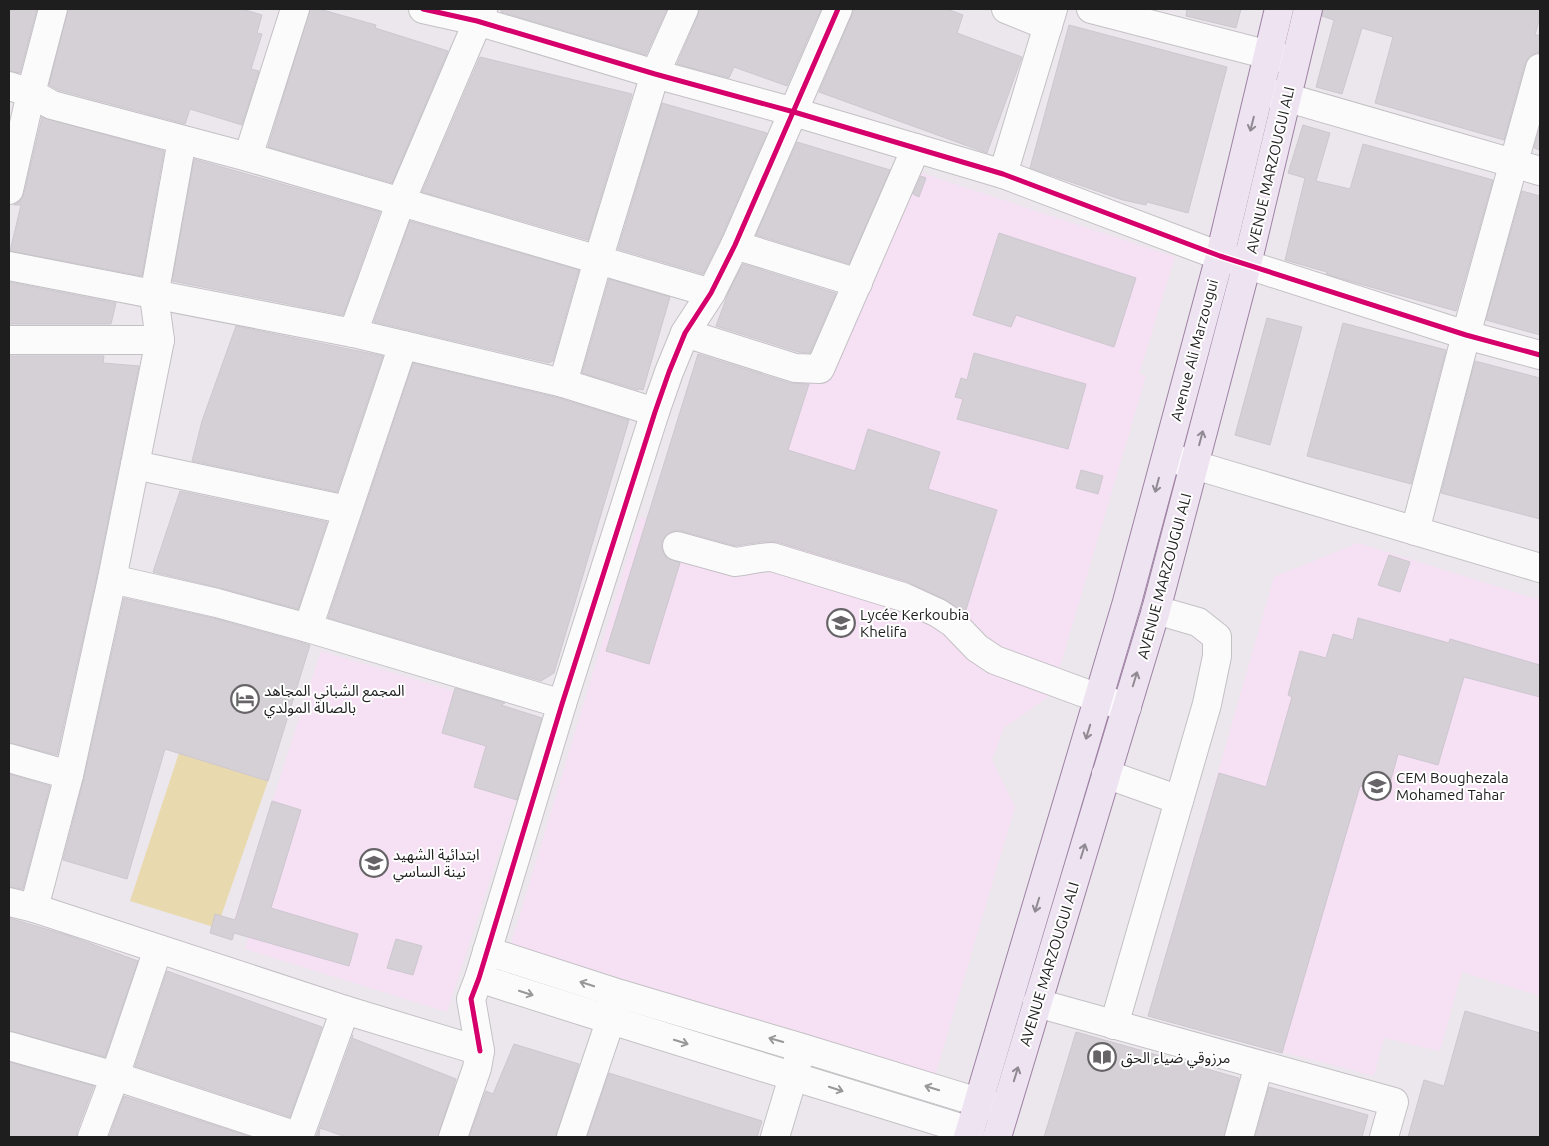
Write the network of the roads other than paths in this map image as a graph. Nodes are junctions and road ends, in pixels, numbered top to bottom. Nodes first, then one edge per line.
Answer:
1 (53, 9) edge
2 (295, 9) edge
3 (423, 9) edge
4 (684, 9) edge
5 (838, 9) edge
6 (1006, 9) edge
7 (1091, 9) edge
8 (1279, 9) edge
9 (1308, 9) edge
10 (480, 15) edge
11 (1051, 17) edge
12 (1269, 54) junction
13 (1295, 62) junction
14 (1540, 68) edge
15 (655, 74) junction
16 (20, 90) edge
17 (1260, 90) junction
18 (1287, 97) junction
19 (794, 112) junction
20 (182, 140) junction
21 (916, 148) junction
22 (248, 157) junction
23 (1513, 162) junction
24 (1540, 171) edge
25 (1004, 174) junction
26 (9, 190) edge
27 (401, 201) junction
28 (734, 245) junction
29 (1220, 256) junction
30 (598, 260) junction
31 (1247, 264) junction
32 (9, 266) edge
33 (858, 283) junction
34 (711, 293) junction
35 (154, 296) junction
36 (353, 333) junction
37 (685, 333) junction
38 (1466, 335) junction
39 (9, 340) edge
40 (160, 340) junction
41 (403, 345) junction
42 (1540, 355) edge
43 (563, 383) junction
44 (654, 412) junction
45 (1164, 457) junction
46 (135, 465) junction
47 (1194, 465) junction
48 (347, 510) junction
49 (1415, 531) junction
50 (677, 546) dead end
51 (1540, 568) edge
52 (112, 578) junction
53 (1127, 602) joint
54 (1156, 610) junction
55 (308, 628) junction
56 (1098, 698) junction
57 (562, 704) junction
58 (1127, 707) junction
59 (9, 758) edge
60 (1106, 774) junction
61 (69, 775) junction
62 (1179, 800) junction
63 (22, 905) edge
64 (158, 949) junction
65 (487, 951) junction
66 (479, 978) junction
67 (620, 994) junction
68 (1037, 1003) junction
69 (345, 1010) junction
70 (610, 1021) junction
71 (1114, 1025) junction
72 (9, 1046) edge
73 (802, 1048) junction
74 (480, 1051) junction
75 (1259, 1065) junction
76 (793, 1075) junction
77 (115, 1076) junction
78 (978, 1102) junction
79 (1004, 1110) junction
80 (969, 1134) edge
81 (92, 1137) edge
82 (300, 1137) edge
83 (453, 1137) edge
84 (571, 1137) edge
85 (775, 1137) edge
86 (997, 1137) edge
87 (1239, 1137) edge
88 (1384, 1137) edge

1 - 16 street
2 - 22 street
3 - 10 street
4 - 15 street
5 - 19 street
6 - 11 street
7 - 12 street
8 - 12 main road, Avenue Ali Marzougui
9 - 13 main road, AVENUE MARZOUGUI ALI
10 - 15 street
10 - 27 street
11 - 25 street
12 - 13 street
12 - 17 main road, Avenue Ali Marzougui
13 - 18 main road, AVENUE MARZOUGUI ALI
14 - 23 street
15 - 19 street
15 - 30 street
16 - 20 street
16 - 26 street
17 - 18 street
17 -> 29 main road, Avenue Ali Marzougui
18 - 23 street
18 - 31 main road, AVENUE MARZOUGUI ALI
19 - 21 street
19 - 28 street
20 - 22 street
20 - 35 street
21 - 25 street
21 - 33 street
22 - 27 street
23 - 24 street
23 - 38 street
25 - 29 street
27 - 30 street
27 - 36 street
28 - 33 street
28 - 34 street
29 - 31 street
29 - 45 main road, Avenue Ali Marzougui
30 - 34 street
30 - 43 street
31 - 38 street
47 -> 31 main road, AVENUE MARZOUGUI ALI
32 - 35 street
33 - 37 street
34 - 37 street
35 - 36 street
35 - 40 street
36 - 41 street
37 - 44 street
38 - 42 street
38 - 49 street
39 - 40 street
40 - 46 street
41 - 43 street
41 - 48 street
43 - 44 street
44 - 57 street
45 - 47 street
45 -> 53 main road, Avenue Ali Marzougui
46 - 48 street
46 - 52 street
47 - 49 street
47 - 54 main road, AVENUE MARZOUGUI ALI
48 - 55 street
49 - 51 street
50 - 56 street
52 - 55 street
52 - 61 street
53 - 56 main road, AVENUE MARZOUGUI ALI
58 -> 54 main road, AVENUE MARZOUGUI ALI
54 - 62 street
55 - 57 street
56 - 58 street
56 -> 78 main road, AVENUE MARZOUGUI ALI
57 - 65 street
58 - 60 main road, AVENUE MARZOUGUI ALI
59 - 61 street
60 - 62 street
68 -> 60 main road, AVENUE MARZOUGUI ALI
61 - 63 street
62 - 71 street
63 - 64 street
64 - 69 street
64 - 77 street
65 - 66 street
67 -> 65 street
66 -> 70 street
66 - 74 street
67 - 70 street
73 -> 67 street
68 - 71 street
79 -> 68 main road, AVENUE MARZOUGUI ALI
69 - 74 street
69 - 82 street
70 -> 76 street
70 - 84 street
71 - 75 street
72 - 77 street
73 - 76 street
78 -> 73 street
74 - 83 street
75 - 87 street
75 - 88 street
76 -> 80 street
76 - 85 street
77 - 81 street
77 - 82 street
78 - 79 street
78 - 80 main road, AVENUE MARZOUGUI ALI
79 - 86 main road, AVENUE MARZOUGUI ALI

